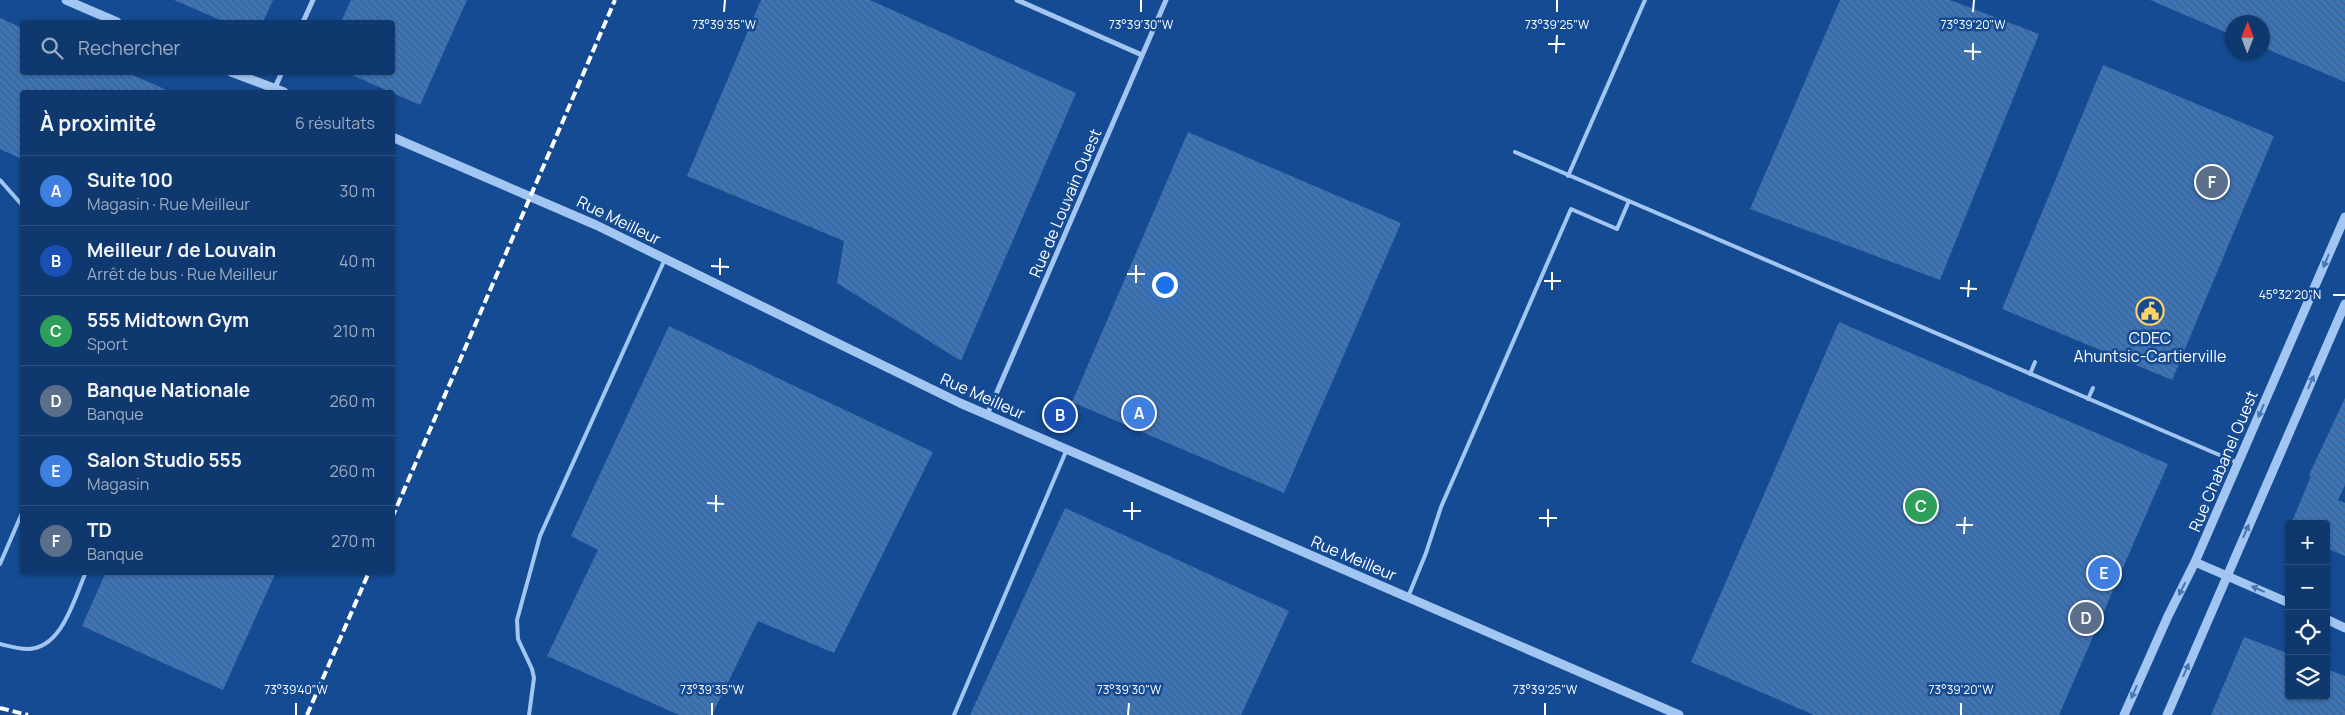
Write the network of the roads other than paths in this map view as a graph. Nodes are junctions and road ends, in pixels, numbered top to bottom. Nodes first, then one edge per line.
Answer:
1 (66, 0) edge
2 (313, 0) edge
3 (1017, 0) edge
4 (1166, 0) edge
5 (1645, 0) edge
6 (112, 20) edge
7 (304, 20) edge
8 (1142, 55) junction
9 (239, 75) edge
10 (281, 75) edge
11 (272, 90) edge
12 (274, 90) edge
13 (395, 138) edge
14 (1515, 152) dead end
15 (1568, 176) junction
16 (0, 180) edge
17 (1628, 201) junction
18 (20, 203) edge
19 (2345, 217) edge
20 (665, 259) junction
21 (2345, 304) edge
22 (2035, 362) dead end
23 (2030, 374) junction
24 (2093, 388) dead end
25 (2088, 399) junction
26 (988, 415) junction
27 (1067, 449) junction
28 (2238, 463) junction
29 (20, 517) edge
30 (2195, 562) junction
31 (0, 564) edge
32 (85, 575) edge
33 (2227, 576) junction
34 (1408, 597) junction
35 (2285, 601) edge
36 (2330, 621) edge
37 (2345, 628) edge
38 (0, 644) edge
39 (529, 715) edge
40 (954, 715) edge
41 (1679, 715) edge
42 (2124, 715) edge
43 (2167, 715) edge

1 - 6 street
2 - 7 street
3 - 8 street
4 - 8 street, Rue de Louvain Ouest
5 - 15 lane
8 - 26 street, Rue de Louvain Ouest
9 - 11 street
10 - 12 street
13 - 20 street, Rue Meilleur
14 - 15 lane
15 - 17 lane
16 - 18 lane
17 - 23 lane
17 - 34 lane
19 -> 28 street, Rue Chabanel Ouest
20 - 26 street, Rue Meilleur
20 - 39 lane
33 -> 21 street
22 - 23 lane
23 - 25 lane
24 - 25 lane
25 - 28 lane
26 - 27 street, Rue Meilleur
27 - 34 street, Rue Meilleur
27 - 40 lane
28 - 30 street, Rue Chabanel Ouest
29 - 31 lane
30 - 33 street
30 -> 42 street, Rue Chabanel Ouest
32 - 38 lane
35 -> 33 street
43 -> 33 street
34 - 41 street, Rue Meilleur
36 - 37 street

